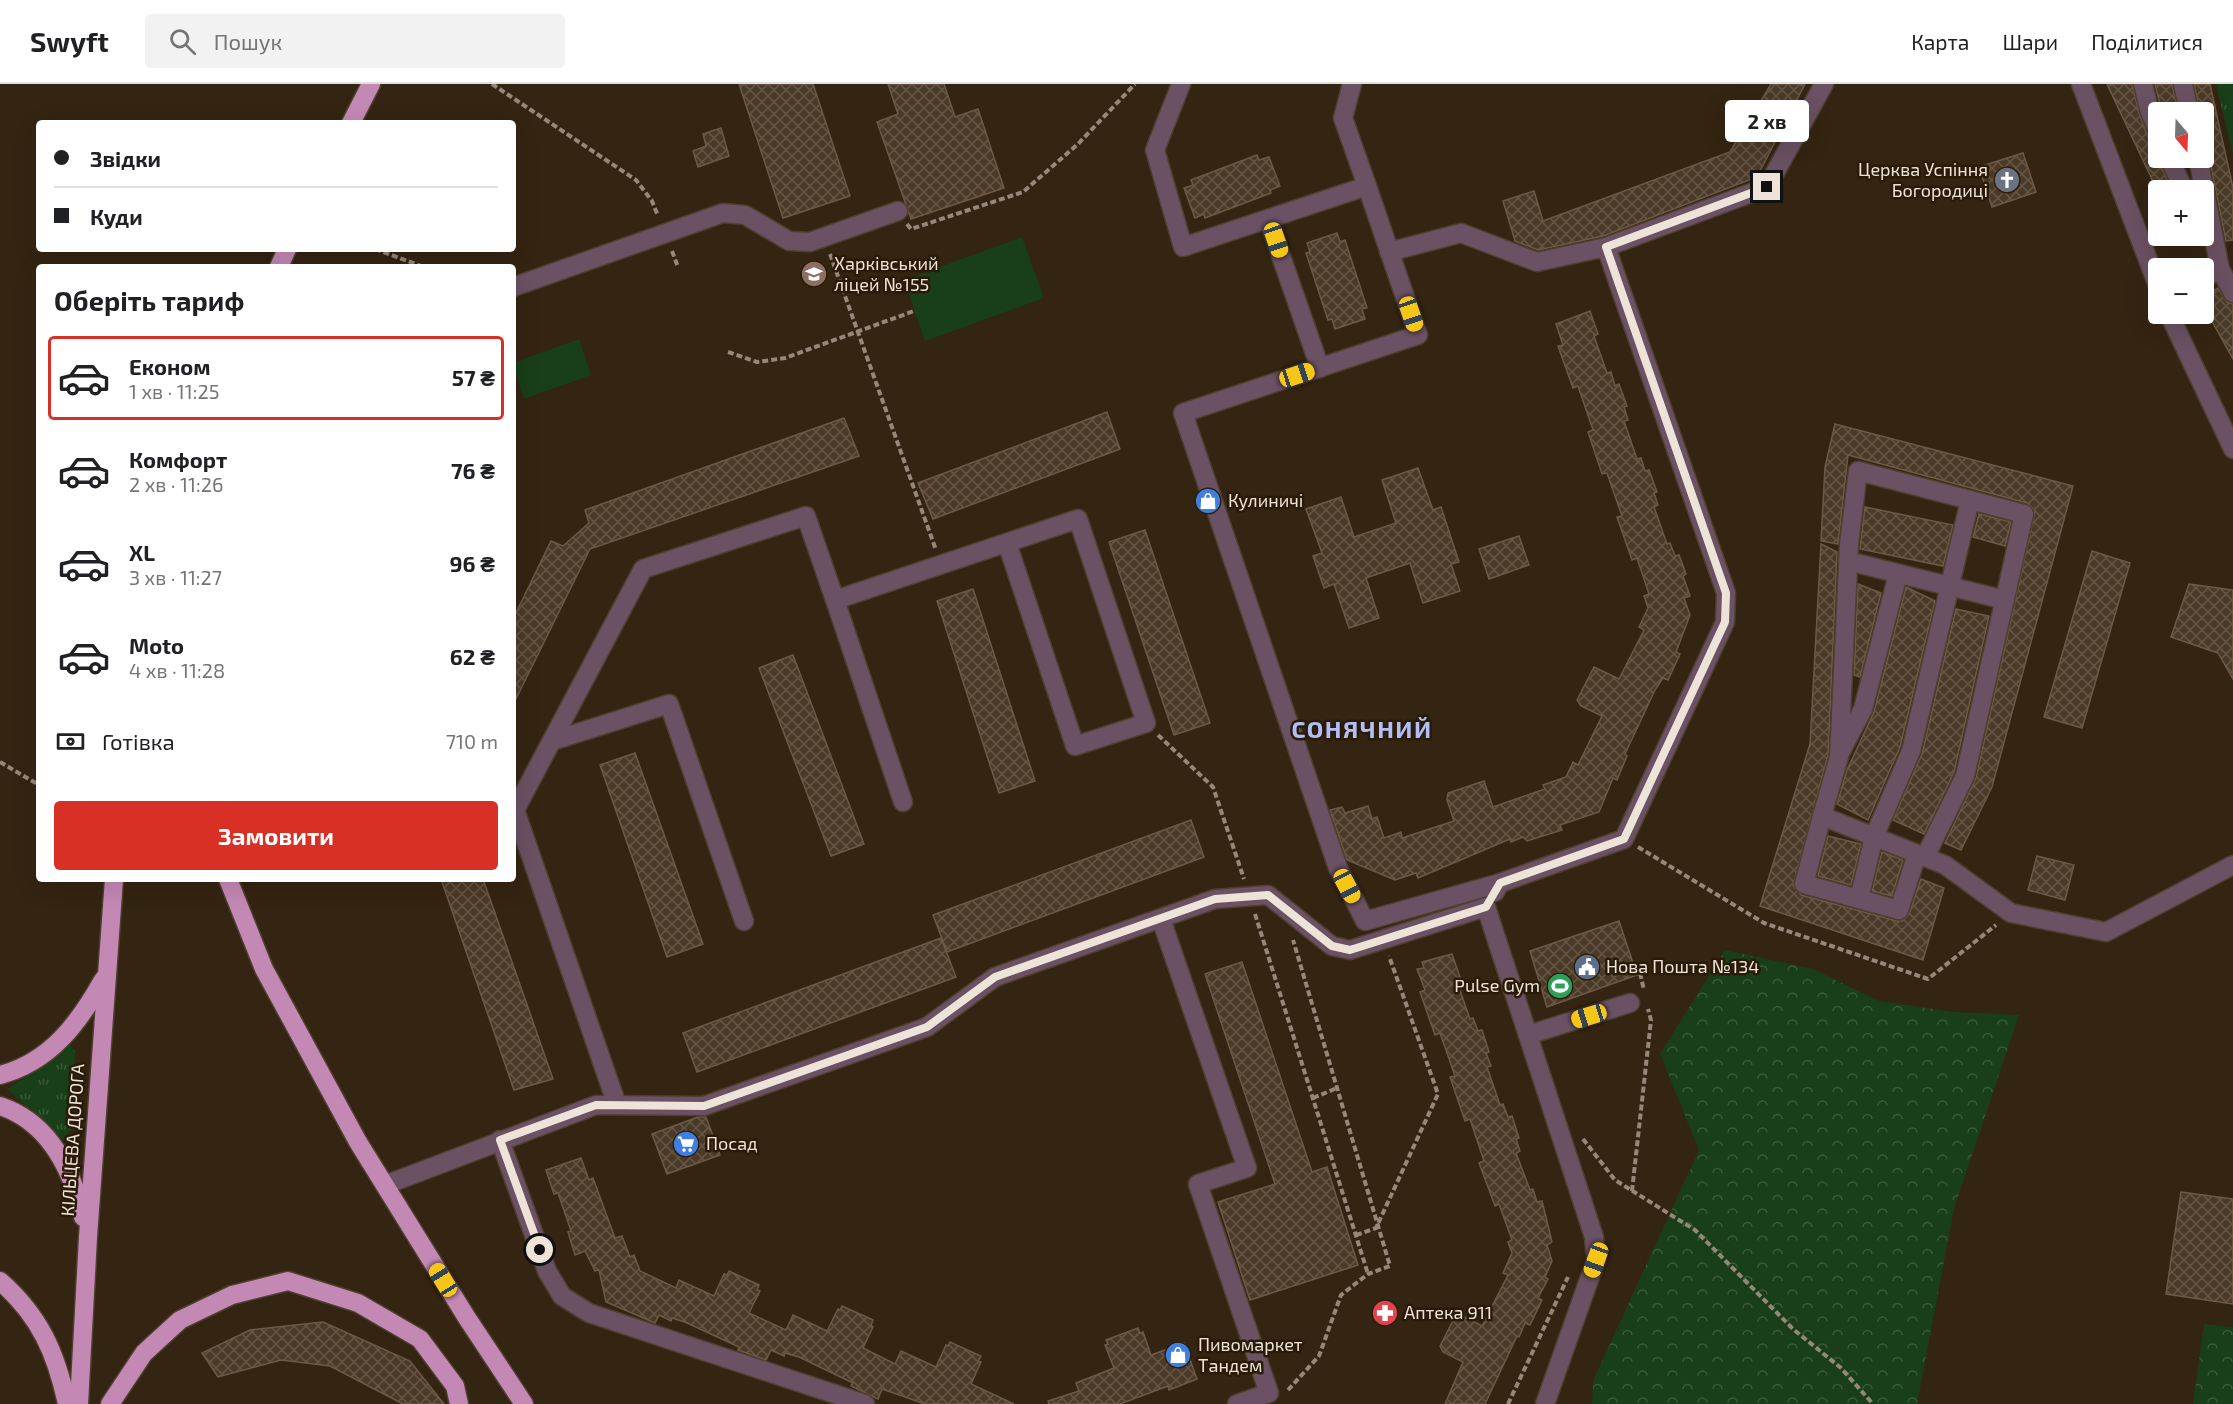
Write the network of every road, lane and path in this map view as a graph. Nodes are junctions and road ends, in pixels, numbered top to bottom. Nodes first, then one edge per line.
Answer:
1 (371, 84) edge
2 (492, 84) edge
3 (1135, 84) edge
4 (1181, 84) edge
5 (1352, 84) edge
6 (1824, 84) edge
7 (2081, 84) edge
8 (2143, 84) edge
9 (2183, 84) edge
10 (2149, 102) edge
11 (2187, 102) edge
12 (353, 120) edge
13 (2201, 168) edge
14 (1366, 186) junction
15 (898, 211) joint
16 (1268, 219) junction
17 (661, 223) dead end
18 (824, 237) junction
19 (669, 245) dead end
20 (2210, 246) edge
21 (1606, 247) junction
22 (383, 252) edge
23 (1389, 252) junction
24 (2148, 260) edge
25 (416, 264) edge
26 (678, 267) dead end
27 (2220, 269) junction
28 (2214, 272) edge
29 (516, 285) edge
30 (2233, 293) edge
31 (914, 311) dead end
32 (2174, 324) edge
33 (728, 352) dead end
34 (1320, 368) junction
35 (2233, 449) edge
36 (1970, 500) junction
37 (1007, 543) junction
38 (1848, 561) junction
39 (941, 564) junction
40 (1898, 574) junction
41 (1949, 588) junction
42 (835, 600) junction
43 (2005, 600) junction
44 (1146, 723) junction
45 (552, 741) junction
46 (1839, 757) junction
47 (0, 762) edge
48 (36, 783) edge
49 (903, 802) dead end
50 (1822, 816) junction
51 (1874, 837) junction
52 (1624, 839) junction
53 (1921, 856) junction
54 (2233, 865) edge
55 (114, 882) edge
56 (229, 882) edge
57 (1500, 883) junction
58 (1250, 897) junction
59 (1859, 899) junction
60 (1486, 907) junction
61 (1283, 908) junction
62 (2011, 913) junction
63 (1161, 919) junction
64 (744, 921) dead end
65 (1385, 945) dead end
66 (1640, 973) dead end
67 (105, 976) junction
68 (1630, 1003) dead end
69 (1527, 1035) junction
70 (0, 1075) edge
71 (1337, 1088) junction
72 (1313, 1098) junction
73 (617, 1105) junction
74 (0, 1106) edge
75 (1580, 1136) dead end
76 (500, 1140) junction
77 (385, 1185) junction
78 (1632, 1191) junction
79 (1356, 1235) junction
80 (88, 1237) junction
81 (1572, 1269) dead end
82 (1368, 1274) junction
83 (0, 1281) edge
84 (1282, 1396) dead end
85 (67, 1404) edge
86 (79, 1404) edge
87 (110, 1404) edge
88 (459, 1404) edge
89 (524, 1404) edge
90 (865, 1404) edge
91 (1237, 1404) edge
92 (1508, 1404) edge
93 (1545, 1404) edge
94 (1873, 1404) edge

1 - 12 highway
2 - 17 path
3 - 15 path
4 - 16 street
5 - 14 street
6 - 21 street
7 - 24 street
8 - 10 street
9 - 11 street
13 - 27 street
14 - 16 street
14 - 23 street
15 - 18 street
16 - 34 street
18 - 29 street
18 - 39 path
19 - 26 path
20 - 27 street
21 - 23 street
21 - 52 street
22 - 25 path
23 - 34 street
27 - 28 street
27 - 30 street
31 - 33 path
32 - 35 street
34 - 57 street
36 - 38 street
36 - 41 street
36 - 43 street
37 - 39 street
37 - 44 street
37 - 44 street
38 - 40 street
38 - 46 street
39 - 42 street
40 - 41 street
40 - 46 street
41 - 43 street
41 - 51 street
42 - 45 street
42 - 49 street
43 - 53 street
44 - 58 path
45 - 64 street
45 - 73 street
46 - 50 street
47 - 48 path
50 - 51 street
50 - 59 street
51 - 53 street
51 - 59 street
52 - 57 street
52 - 62 path
53 - 59 street
53 - 62 street
54 - 62 street
55 - 67 highway, КІЛЬЦЕВА ДОРОГА
56 - 77 highway
57 - 60 street
58 - 61 street
58 - 63 street
58 - 72 path
60 - 61 street
60 - 69 street
61 - 71 path
63 - 73 street
63 - 91 street
65 - 79 path
66 - 78 path
67 - 70 highway
67 - 80 highway, КІЛЬЦЕВА ДОРОГА
68 - 69 street
69 - 93 street
71 - 72 path
71 - 82 path
72 - 79 path
73 - 76 street
74 - 80 highway
75 - 78 path
76 - 77 street
76 - 90 street
77 - 89 highway
78 - 94 path
79 - 82 path
80 - 86 highway, КІЛЬЦЕВА ДОРОГА
81 - 92 path
82 - 84 path
83 - 85 highway
87 - 88 highway

